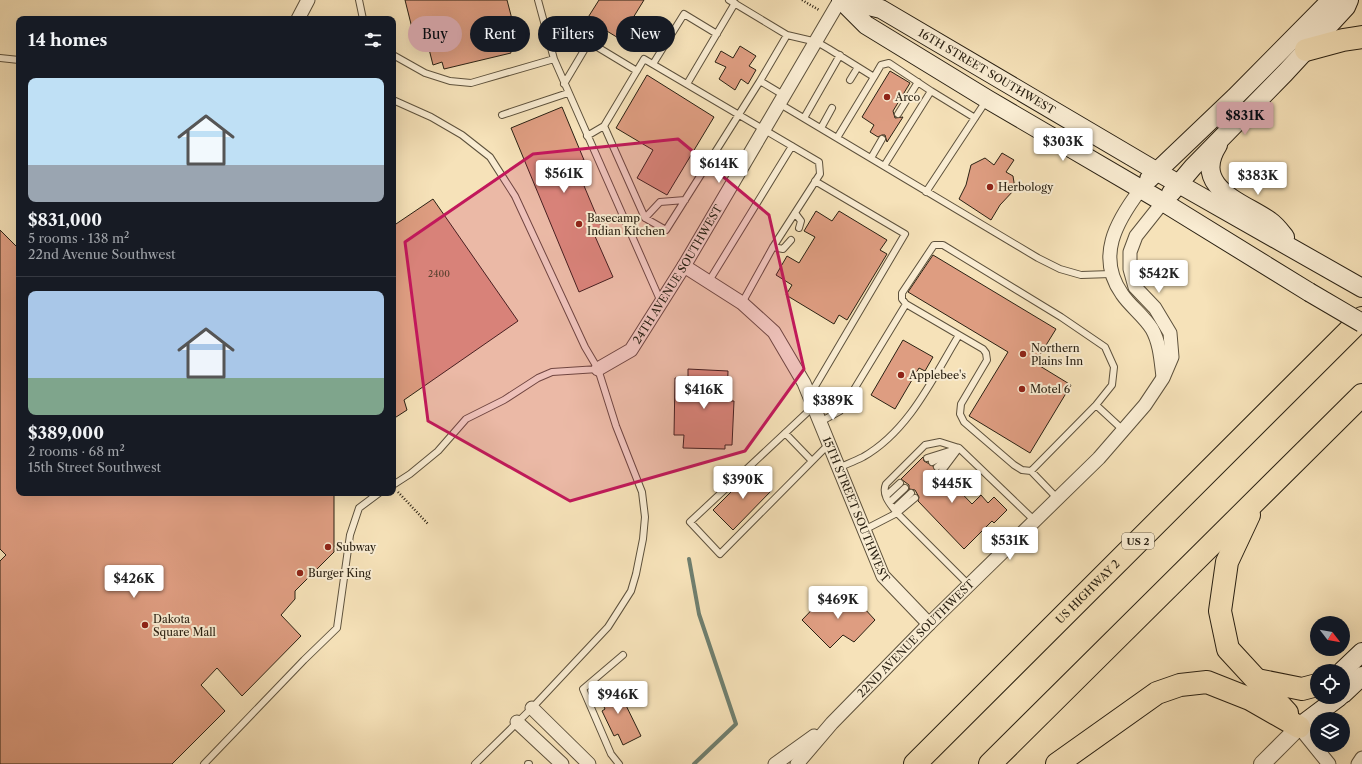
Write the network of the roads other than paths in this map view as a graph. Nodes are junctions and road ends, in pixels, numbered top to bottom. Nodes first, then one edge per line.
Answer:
1 (308, 0) edge
2 (360, 0) edge
3 (538, 0) edge
4 (841, 0) edge
5 (1331, 0) edge
6 (1349, 0) edge
7 (732, 2) edge
8 (300, 16) edge
9 (363, 16) edge
10 (717, 34) junction
11 (787, 35) junction
12 (1362, 38) edge
13 (816, 42) junction
14 (1306, 50) junction
15 (840, 55) junction
16 (396, 57) edge
17 (0, 58) edge
18 (554, 59) junction
19 (16, 60) edge
20 (654, 64) junction
21 (858, 67) junction
22 (638, 71) junction
23 (874, 77) junction
24 (850, 80) dead end
25 (760, 81) junction
26 (918, 82) junction
27 (564, 84) junction
28 (687, 84) junction
29 (931, 91) junction
30 (568, 93) junction
31 (987, 99) junction
32 (782, 100) junction
33 (396, 101) edge
34 (832, 108) dead end
35 (739, 114) junction
36 (898, 114) dead end
37 (502, 115) dead end
38 (804, 118) junction
39 (975, 118) junction
40 (604, 126) junction
41 (821, 128) junction
42 (766, 129) junction
43 (587, 136) junction
44 (1222, 137) junction
45 (837, 138) junction
46 (882, 139) dead end
47 (792, 146) junction
48 (871, 158) junction
49 (884, 166) junction
50 (1156, 171) junction
51 (815, 181) junction
52 (1179, 184) junction
53 (1140, 190) junction
54 (926, 192) junction
55 (685, 200) junction
56 (1163, 202) junction
57 (795, 213) junction
58 (644, 218) junction
59 (799, 228) dead end
60 (791, 240) dead end
61 (773, 247) junction
62 (1298, 251) junction
63 (684, 266) junction
64 (1111, 274) junction
65 (709, 282) junction
66 (1362, 288) edge
67 (661, 302) junction
68 (742, 303) junction
69 (906, 304) junction
70 (1362, 318) edge
71 (1362, 324) edge
72 (959, 335) junction
73 (598, 369) junction
74 (1163, 378) junction
75 (1362, 395) edge
76 (811, 402) junction
77 (1096, 405) junction
78 (820, 422) junction
79 (1123, 430) junction
80 (786, 433) junction
81 (829, 444) junction
82 (958, 448) junction
83 (812, 461) junction
84 (932, 462) dead end
85 (838, 468) junction
86 (1031, 471) junction
87 (942, 472) dead end
88 (900, 483) dead end
89 (396, 484) edge
90 (905, 488) dead end
91 (375, 496) edge
92 (886, 496) junction
93 (913, 496) dead end
94 (1057, 498) junction
95 (890, 502) junction
96 (1255, 503) junction
97 (896, 511) junction
98 (1034, 520) junction
99 (864, 530) junction
100 (969, 585) junction
101 (929, 624) junction
102 (1362, 652) edge
103 (623, 655) dead end
104 (1349, 664) edge
105 (1362, 676) edge
106 (1257, 680) junction
107 (1310, 686) edge
108 (1350, 687) edge
109 (1316, 704) edge
110 (1330, 704) edge
111 (532, 708) junction
112 (517, 722) junction
113 (832, 723) junction
114 (1299, 727) junction
115 (1362, 758) edge
116 (478, 763) edge
117 (204, 764) edge
118 (562, 764) edge
119 (589, 764) edge
120 (619, 764) edge
121 (775, 764) edge
122 (797, 764) edge
123 (915, 764) edge
124 (990, 764) edge
125 (1057, 764) edge
126 (1262, 764) edge
127 (1329, 764) edge
128 (1358, 764) edge

1 - 8 street
2 - 9 lane
3 - 18 lane
4 - 13 street, 24TH AVENUE SOUTHWEST
4 - 31 main road, 16TH STREET SOUTHWEST
4 - 50 main road, 16TH STREET SOUTHWEST
5 - 50 main road
6 - 14 main road, 22ND AVENUE SOUTHWEST
7 - 10 lane
7 - 11 lane
10 - 20 lane
10 - 28 lane
11 - 13 lane
11 - 25 lane
12 - 14 highway
13 - 15 lane
13 - 32 street, 24TH AVENUE SOUTHWEST
14 - 44 main road, 22ND AVENUE SOUTHWEST
15 - 21 lane
15 - 38 lane
16 - 18 lane
17 - 19 lane
18 - 27 lane
20 - 22 lane
20 - 28 lane
21 - 23 lane
21 - 24 lane
22 - 27 lane
22 - 40 lane
23 - 26 lane
23 - 45 lane
25 - 32 lane
25 - 35 lane
26 - 29 lane
26 - 36 lane
27 - 30 lane
28 - 35 lane
29 - 39 lane
29 - 49 lane
30 - 37 lane
30 - 43 lane
31 - 39 lane
31 - 53 main road, 16TH STREET SOUTHWEST
32 - 38 lane
32 - 42 street, 24TH AVENUE SOUTHWEST
33 - 73 lane
34 - 41 lane
35 - 42 lane
35 - 55 lane
38 - 41 lane
39 - 54 lane
40 - 43 lane
40 - 58 lane
41 - 45 lane
42 - 47 lane
42 - 63 street, 24TH AVENUE SOUTHWEST
43 - 67 lane
44 - 52 main road, 22ND AVENUE SOUTHWEST
44 - 62 main road
45 - 48 lane
46 - 48 lane
47 - 51 lane
47 - 65 lane
48 - 49 lane
49 - 54 lane
50 - 52 main road, 16TH STREET SOUTHWEST
50 - 53 main road
51 - 57 lane
51 - 76 lane
52 - 56 main road, 22ND AVENUE SOUTHWEST
52 - 62 main road, 16TH STREET SOUTHWEST
53 - 56 main road, 16TH STREET SOUTHWEST
53 - 64 street
54 - 64 lane
55 - 58 lane
55 - 58 lane
56 - 71 main road, 16TH STREET SOUTHWEST, bridge
56 - 74 street, 22ND AVENUE SOUTHWEST
57 - 59 lane
57 - 61 lane
60 - 61 lane
61 - 68 lane
62 - 66 main road, 16TH STREET SOUTHWEST
63 - 65 street, 15TH STREET SOUTHWEST
63 - 67 street, 24TH AVENUE SOUTHWEST
64 - 74 street
65 - 68 street, 15TH STREET SOUTHWEST
67 - 73 street, 24TH AVENUE SOUTHWEST
68 - 76 street, 15TH STREET SOUTHWEST
69 - 72 lane
69 - 77 lane
69 - 78 lane
70 - 123 highway, US HIGHWAY 2 / US 2
72 - 85 lane
72 - 86 lane
73 - 89 lane
73 - 111 lane
74 - 79 street, 22ND AVENUE SOUTHWEST
75 - 96 highway
76 - 78 street, 15TH STREET SOUTHWEST
76 - 80 lane
77 - 79 lane
77 - 86 lane
78 - 81 street, 15TH STREET SOUTHWEST
79 - 94 street, 22ND AVENUE SOUTHWEST
80 - 83 lane
80 - 83 lane
81 - 83 lane
81 - 85 street, 15TH STREET SOUTHWEST
82 - 84 lane
82 - 87 lane
82 - 92 lane
82 - 98 lane
85 - 99 street, 15TH STREET SOUTHWEST
86 - 94 lane
88 - 92 lane
90 - 95 lane
91 - 117 lane
92 - 95 lane
93 - 97 lane
94 - 98 street, 22ND AVENUE SOUTHWEST
95 - 97 lane
96 - 106 highway
96 - 124 highway
97 - 99 lane
97 - 100 lane
98 - 100 street, 22ND AVENUE SOUTHWEST
99 - 101 street, 15TH STREET SOUTHWEST
100 - 101 street, 22ND AVENUE SOUTHWEST
101 - 113 street, 22ND AVENUE SOUTHWEST
102 - 104 main road
103 - 120 lane
105 - 108 main road
106 - 107 highway
106 - 114 highway
109 - 114 main road
110 - 114 main road
111 - 112 lane
111 - 119 street
112 - 116 lane
112 - 118 street
113 - 121 street, 22ND AVENUE SOUTHWEST
113 - 122 street, 22ND AVENUE SOUTHWEST
114 - 125 highway
114 - 126 street
114 - 127 street
115 - 128 street

